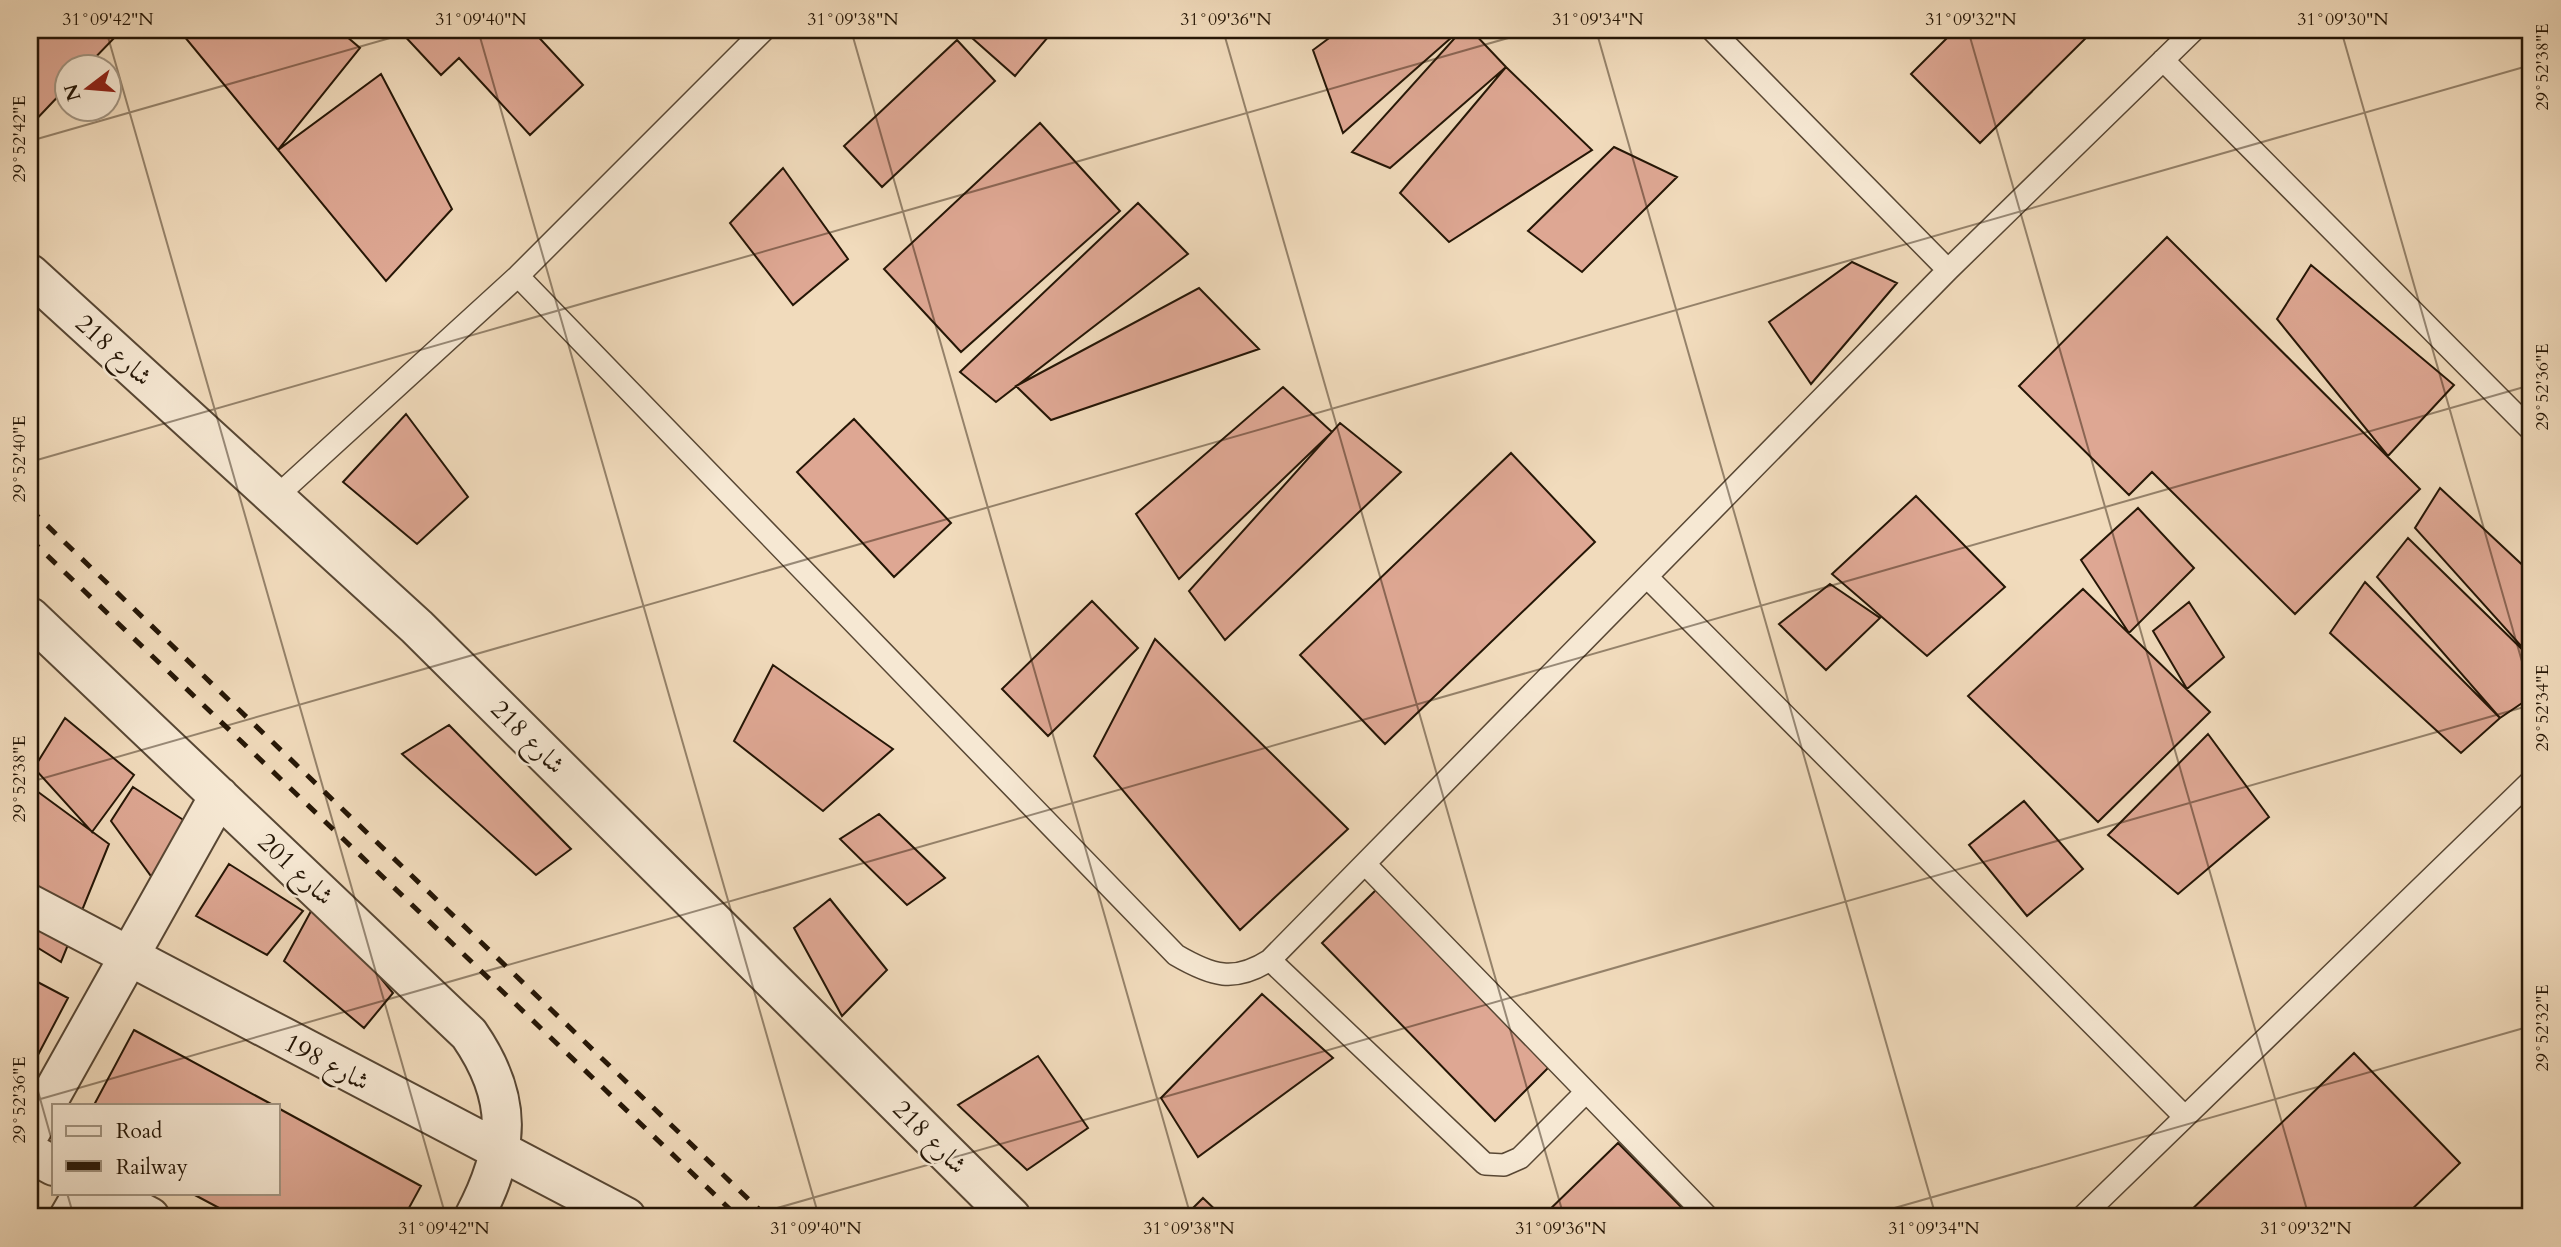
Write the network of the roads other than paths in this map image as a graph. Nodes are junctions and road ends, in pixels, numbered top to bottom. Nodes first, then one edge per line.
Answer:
1 (764, 30) edge
2 (1712, 30) edge
3 (2194, 30) edge
4 (2163, 60) junction
5 (1948, 270) junction
6 (30, 274) edge
7 (518, 276) junction
8 (2531, 429) edge
9 (277, 496) junction
10 (1647, 577) junction
11 (30, 617) edge
12 (2531, 781) edge
13 (219, 796) junction
14 (1366, 865) junction
15 (30, 904) edge
16 (129, 957) junction
17 (1270, 960) junction
18 (1586, 1092) junction
19 (2185, 1117) junction
20 (30, 1133) edge
21 (30, 1153) edge
22 (500, 1154) junction
23 (52, 1165) edge
24 (82, 1194) edge
25 (107, 1194) edge
26 (69, 1217) edge
27 (150, 1217) edge
28 (474, 1217) edge
29 (626, 1217) edge
30 (1010, 1217) edge
31 (1707, 1217) edge
32 (2082, 1217) edge

1 - 7 lane
2 - 5 lane
3 - 4 lane
4 - 5 lane
4 - 8 lane
5 - 10 lane
6 - 9 street, شارع 218
7 - 9 lane
7 - 17 lane
9 - 30 street, شارع 218
10 - 14 lane
10 - 19 lane
11 - 13 street, شارع 201
12 - 19 lane
13 - 16 street
13 - 22 street, شارع 201
14 - 17 lane
14 - 18 lane
15 - 16 street, شارع 198
16 - 20 street
16 - 22 street, شارع 198
17 - 18 lane
18 - 31 lane
19 - 32 lane
21 - 23 street
22 - 28 street, شارع 201
22 - 29 street, شارع 198
24 - 26 street
25 - 27 street

